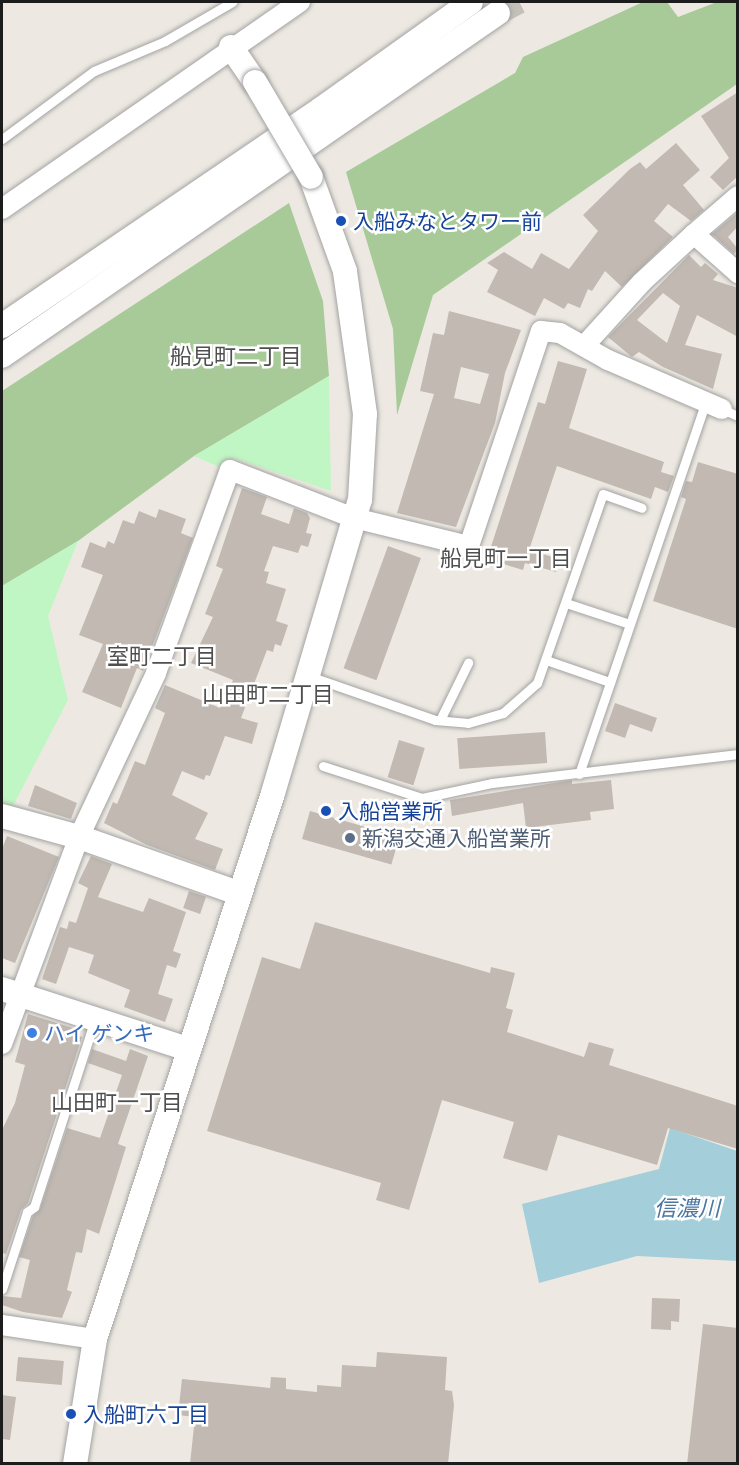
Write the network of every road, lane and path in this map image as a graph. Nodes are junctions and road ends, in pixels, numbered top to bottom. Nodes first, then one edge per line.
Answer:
1 (232, 2) edge
2 (300, 2) edge
3 (471, 2) edge
4 (498, 13) tunnel mouth
5 (231, 47) junction
6 (2, 139) edge
7 (738, 196) edge
8 (2, 209) edge
9 (694, 234) junction
10 (738, 273) edge
11 (2, 326) edge
12 (584, 346) junction
13 (2, 356) edge
14 (722, 409) edge
15 (642, 508) dead end
16 (354, 518) junction
17 (566, 603) junction
18 (630, 624) junction
19 (546, 660) junction
20 (468, 663) dead end
21 (307, 675) junction
22 (610, 682) junction
23 (440, 720) junction
24 (738, 754) edge
25 (323, 766) dead end
26 (579, 774) junction
27 (2, 816) edge
28 (80, 837) junction
29 (238, 893) junction
30 (10, 992) edge
31 (95, 1019) junction
32 (2, 1044) edge
33 (188, 1049) junction
34 (2, 1289) edge
35 (2, 1325) edge
36 (95, 1339) junction
37 (75, 1464) edge

1 - 6 lane
2 - 5 street
3 - 11 street
4 - 13 street
5 - 8 street
5 - 16 street, bridge
7 - 9 street
9 - 10 street
9 - 12 street
12 - 14 street
12 - 16 street
14 - 18 lane
15 - 17 lane
16 - 21 street
16 - 28 street
17 - 18 lane
17 - 19 lane
18 - 22 lane
19 - 22 lane
19 - 23 lane
20 - 23 lane
21 - 23 lane
21 - 29 street
22 - 26 lane
24 - 26 lane
25 - 26 lane
27 - 28 street
28 - 29 street
28 - 30 street
29 - 33 street
30 - 31 street
30 - 32 street
31 - 33 street
31 - 34 lane
33 - 36 street
35 - 36 street
36 - 37 street

